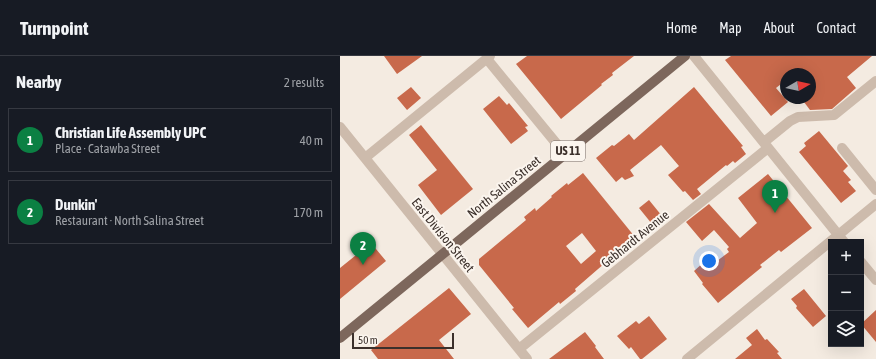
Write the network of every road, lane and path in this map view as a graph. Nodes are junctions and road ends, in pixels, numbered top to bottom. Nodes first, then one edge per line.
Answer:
1 (686, 56) edge
2 (694, 56) edge
3 (488, 57) edge
4 (876, 81) edge
5 (340, 127) edge
6 (766, 145) junction
7 (842, 148) dead end
8 (565, 154) junction
9 (365, 158) junction
10 (876, 190) edge
11 (876, 204) edge
12 (841, 239) edge
13 (828, 249) edge
14 (442, 254) junction
15 (864, 266) edge
16 (876, 280) edge
17 (340, 338) edge
18 (518, 349) junction
19 (527, 359) edge
20 (688, 359) edge

1 - 8 main road, North Salina Street / US 11
2 - 6 street
3 - 8 street
3 - 9 street
4 - 6 street, Gebhardt Avenue
5 - 9 street, East Division Street
6 - 12 street
6 - 18 street, Gebhardt Avenue
7 - 10 street
8 - 14 main road, North Salina Street / US 11
9 - 14 street, East Division Street
11 - 12 street
13 - 20 street
14 - 17 main road, North Salina Street / US 11
14 - 18 street, East Division Street
15 - 16 street
18 - 19 street, East Division Street

